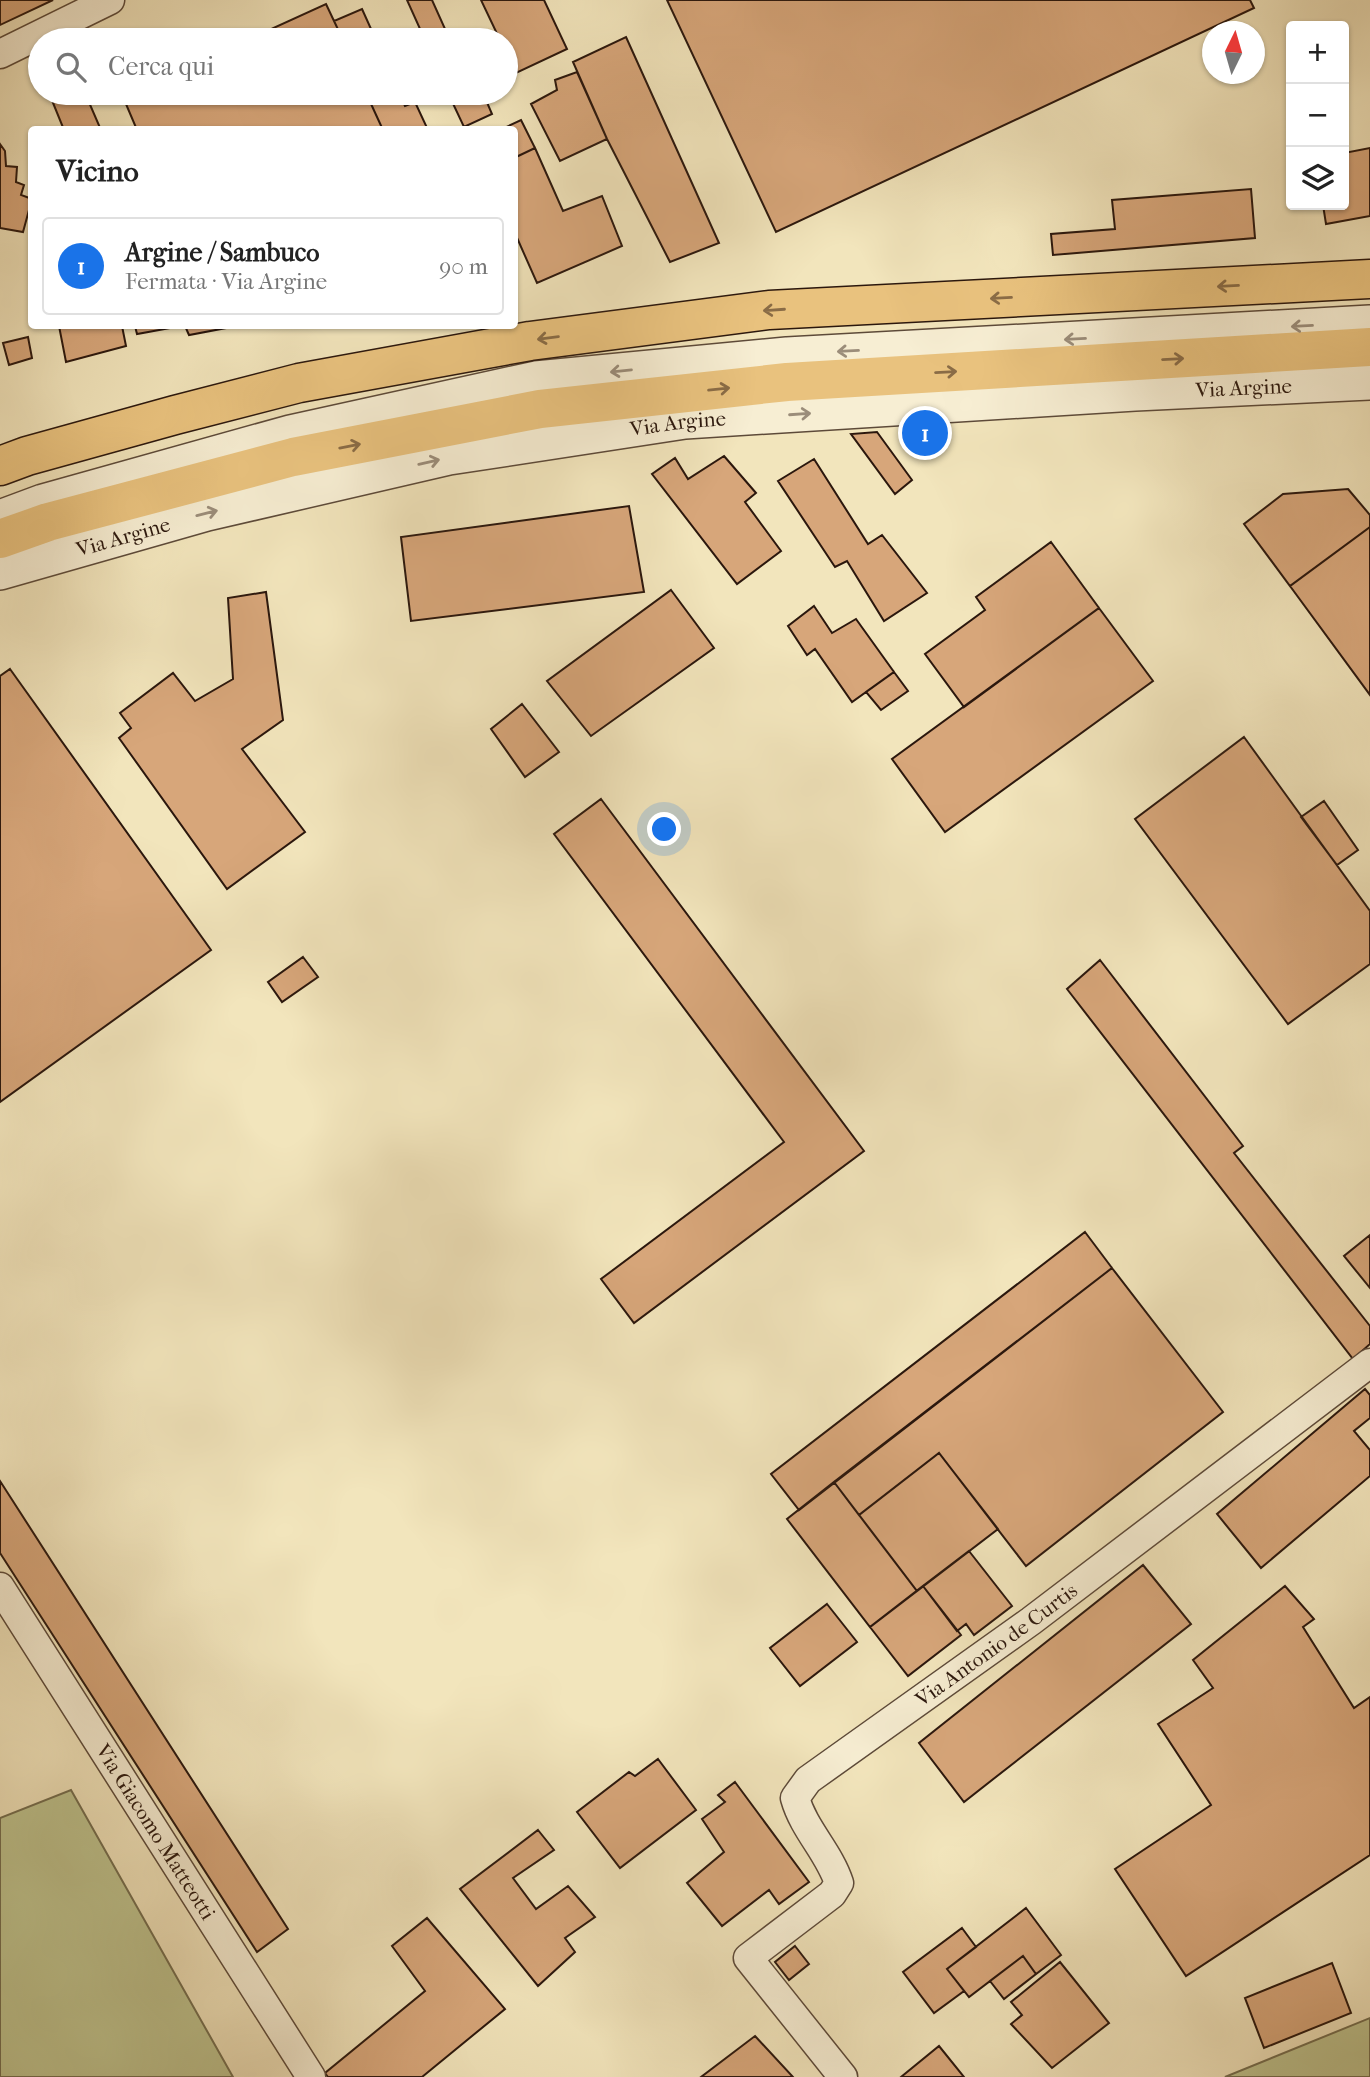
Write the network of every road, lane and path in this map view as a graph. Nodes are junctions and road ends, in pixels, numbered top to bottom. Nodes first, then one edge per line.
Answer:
1 (110, 0) edge
2 (53, 28) edge
3 (28, 40) edge
4 (0, 54) edge
5 (1370, 279) edge
6 (1370, 323) edge
7 (1370, 347) edge
8 (1370, 382) edge
9 (0, 466) edge
10 (0, 518) edge
11 (0, 540) edge
12 (0, 572) edge
13 (1370, 1363) edge
14 (0, 1587) edge
15 (312, 2077) edge
16 (843, 2077) edge

1 - 2 street
3 - 4 street
5 -> 9 highway
6 -> 10 street
11 -> 7 highway
12 -> 8 street, Via Argine
13 - 16 street, Via Antonio de Curtis
14 - 15 street, Via Giacomo Matteotti

